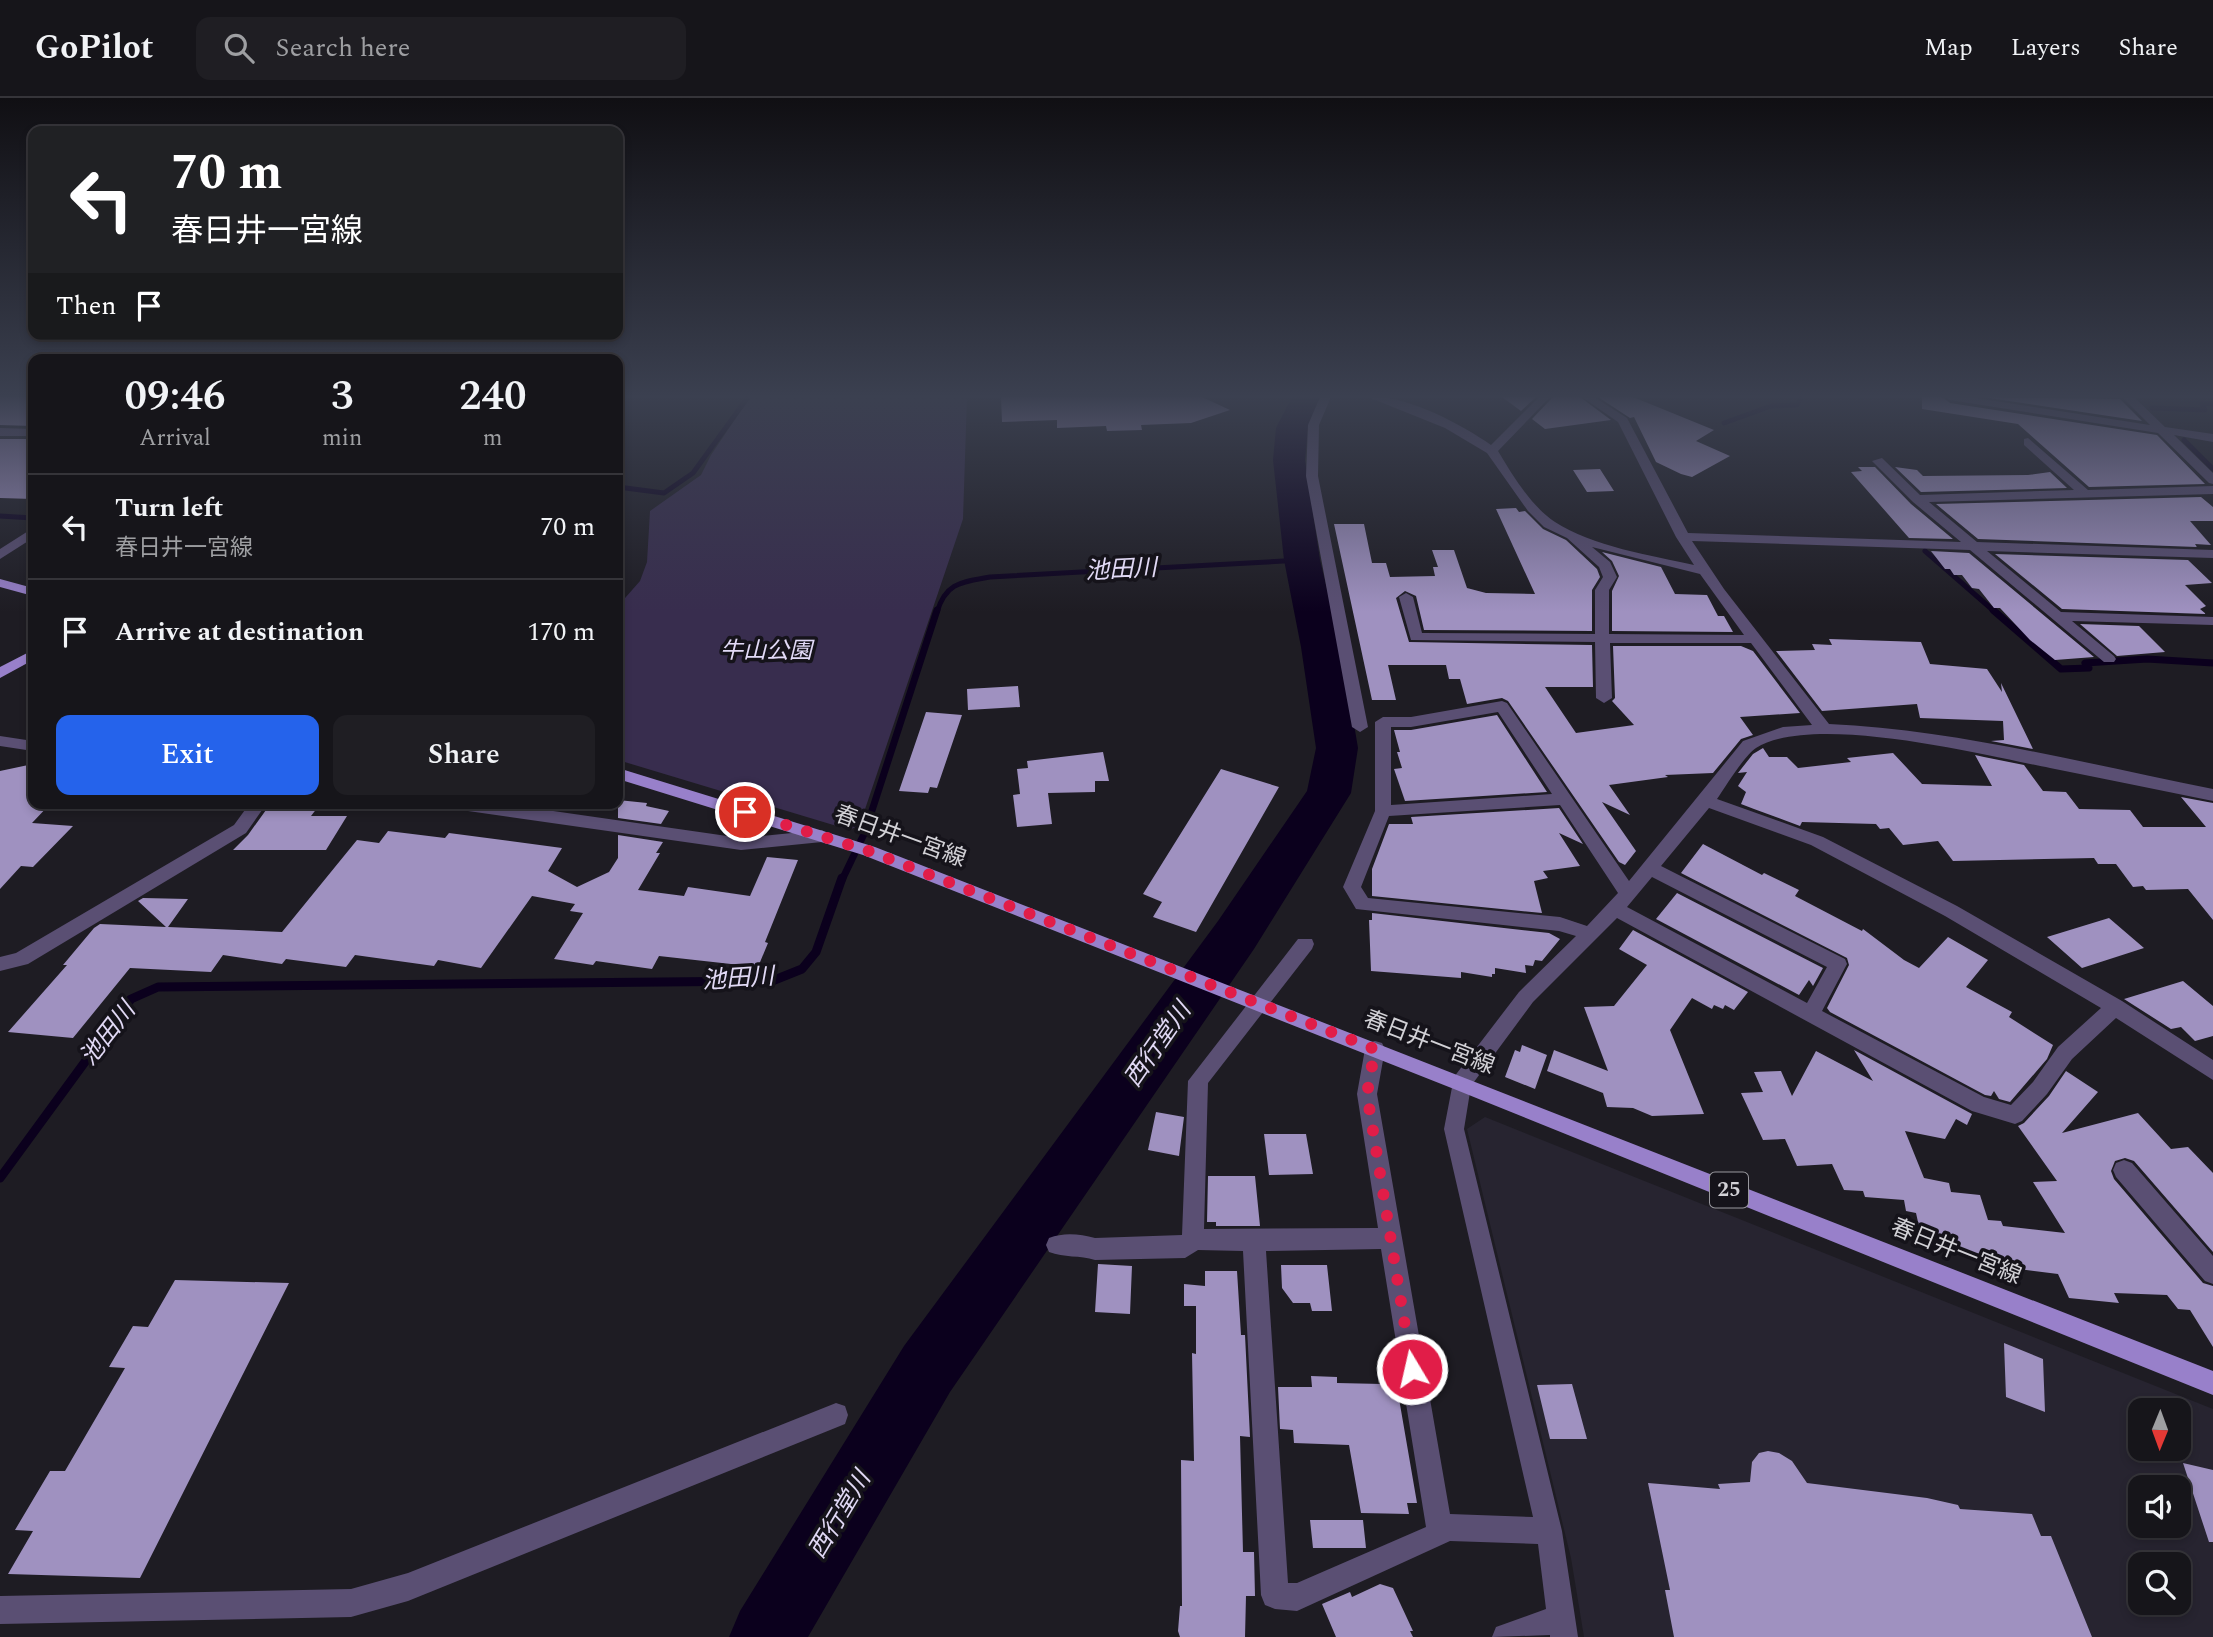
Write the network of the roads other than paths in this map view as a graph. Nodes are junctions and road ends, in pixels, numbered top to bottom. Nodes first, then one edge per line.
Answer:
1 (1311, 469) edge
2 (1503, 469) edge
3 (1648, 469) edge
4 (1886, 469) edge
5 (2057, 469) edge
6 (2213, 490) edge
7 (2085, 494) junction
8 (1917, 499) junction
9 (28, 535) edge
10 (1572, 536) junction
11 (1683, 537) junction
12 (1973, 546) junction
13 (2213, 554) edge
14 (0, 555) edge
15 (1705, 571) junction
16 (0, 583) edge
17 (28, 591) edge
18 (1406, 597) dead end
19 (2057, 616) junction
20 (2213, 621) edge
21 (1600, 638) junction
22 (1755, 639) junction
23 (28, 657) edge
24 (2109, 659) dead end
25 (0, 673) edge
26 (1604, 698) dead end
27 (1360, 727) dead end
28 (1824, 729) junction
29 (0, 741) edge
30 (28, 745) edge
31 (623, 775) edge
32 (2213, 795) edge
33 (1564, 799) junction
34 (1706, 801) junction
35 (255, 809) edge
36 (496, 809) edge
37 (1383, 811) junction
38 (829, 838) junction
39 (1650, 868) junction
40 (1621, 902) junction
41 (1590, 934) junction
42 (1305, 944) dead end
43 (0, 964) edge
44 (1251, 1002) junction
45 (2115, 1007) junction
46 (1811, 1014) junction
47 (1375, 1049) junction
48 (2208, 1062) edge
49 (1461, 1083) junction
50 (2124, 1170) dead end
51 (1193, 1238) junction
52 (1390, 1238) junction
53 (1254, 1241) junction
54 (1057, 1245) dead end
55 (2213, 1273) edge
56 (2213, 1383) edge
57 (836, 1415) dead end
58 (1438, 1527) junction
59 (1549, 1531) junction
60 (0, 1610) edge
61 (1563, 1627) edge
62 (1506, 1637) edge

1 - 27 street
2 - 10 street
3 - 11 street
4 - 8 street
5 - 7 street
6 - 7 street
7 - 8 street
8 - 12 street
9 - 14 street
10 - 15 street
10 - 21 street
11 - 12 street
11 - 15 street
12 - 13 street
12 - 19 street
15 - 22 street
16 - 17 main road
18 - 21 street
19 - 20 street
19 - 24 street
21 - 22 street
21 - 26 street
22 - 28 street
23 - 25 main road
28 - 32 street
28 - 34 street
29 - 30 street
31 - 38 main road, 春日井一宮線 / 25
33 - 37 street
33 - 37 street
33 - 40 street
34 - 39 street
34 - 45 street
35 - 43 street
36 - 38 street
37 - 41 street
38 - 44 main road, 春日井一宮線 / 25
39 - 40 street
39 - 46 street
40 - 41 street
40 - 46 street
41 - 49 street
42 - 44 street
44 - 47 main road, 春日井一宮線 / 25
44 - 51 street
45 - 46 street
45 - 48 street
47 - 49 main road, 春日井一宮線 / 25
47 - 52 street
49 - 56 main road, 春日井一宮線 / 25
49 - 59 street
50 - 55 street
51 - 53 street
51 - 54 street
52 - 53 street
52 - 58 street
53 - 58 street
57 - 60 street
58 - 59 street
59 - 61 street
61 - 62 street

